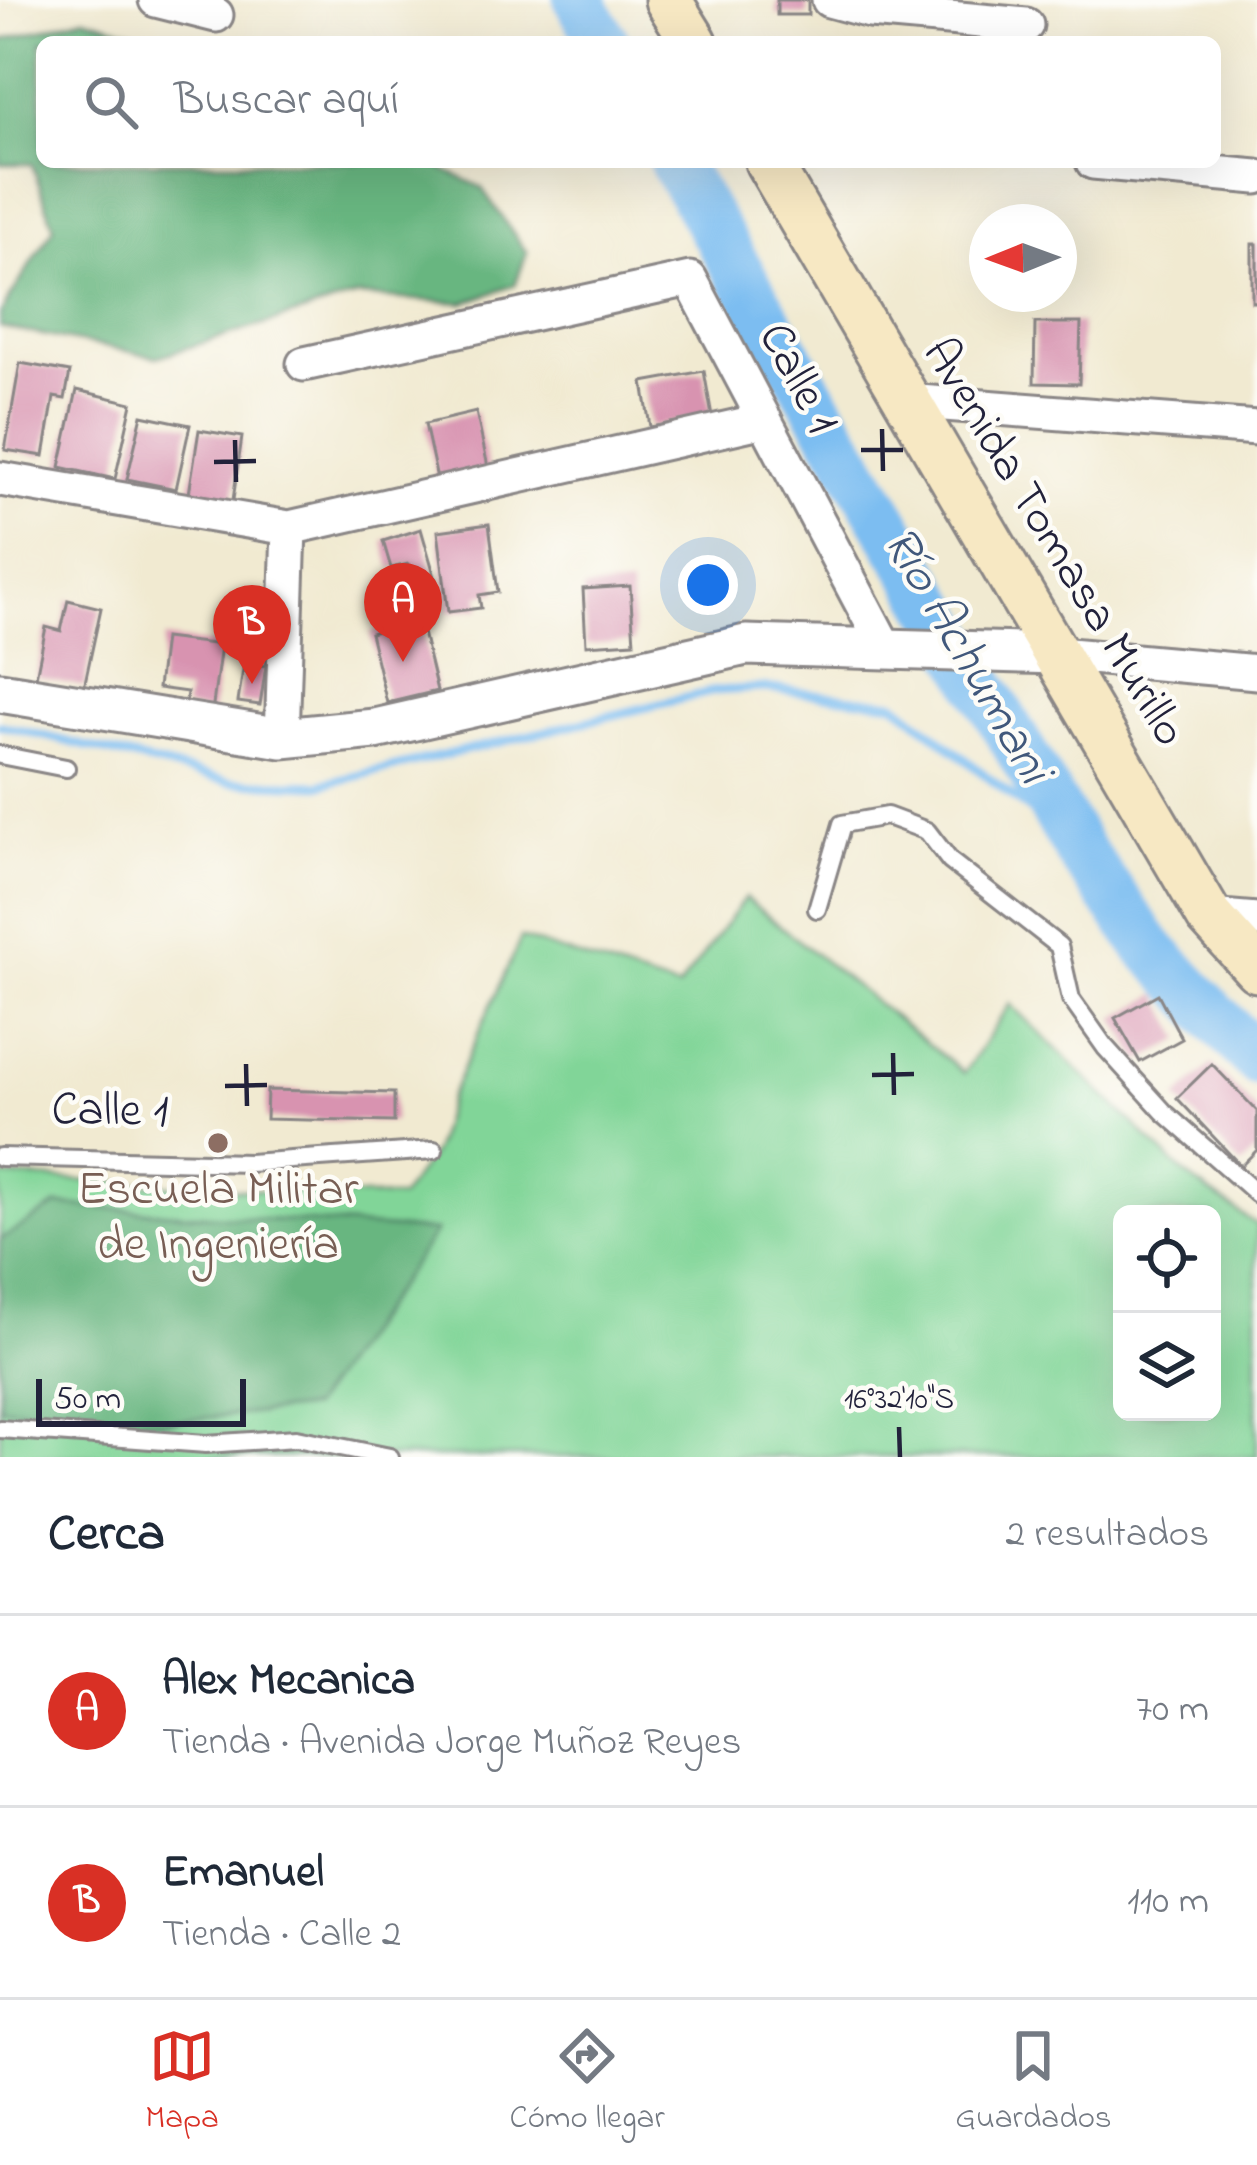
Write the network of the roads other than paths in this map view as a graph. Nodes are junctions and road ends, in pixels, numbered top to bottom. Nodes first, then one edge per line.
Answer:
1 (156, 0) edge
2 (668, 0) edge
3 (830, 0) edge
4 (216, 15) dead end
5 (1025, 22) edge
6 (690, 36) edge
7 (771, 168) edge
8 (1161, 168) edge
9 (1257, 177) edge
10 (304, 364) dead end
11 (906, 401) junction
12 (765, 420) junction
13 (1257, 428) edge
14 (0, 479) edge
15 (289, 528) junction
16 (903, 651) junction
17 (1058, 654) junction
18 (1257, 672) edge
19 (0, 692) edge
20 (282, 739) junction
21 (0, 755) edge
22 (66, 768) dead end
23 (817, 909) dead end
24 (1209, 916) junction
25 (1257, 920) edge
26 (1257, 969) edge
27 (434, 1150) dead end
28 (0, 1157) edge
29 (1257, 1194) edge
30 (0, 1429) edge
31 (390, 1457) edge

1 - 4 street
2 - 6 main road
3 - 5 street
7 - 11 main road, Avenida Tomasa Murillo
8 - 9 street
10 - 12 street, Calle 1
11 - 13 street
11 - 17 main road, Avenida Tomasa Murillo
12 - 15 street
12 - 16 street, Calle 1
14 - 15 street
15 - 20 street
16 - 17 street
16 - 20 street
17 - 18 street
17 - 24 main road, Avenida Tomasa Murillo
19 - 20 street
21 - 22 lane
23 - 29 lane
24 - 25 street
24 - 26 main road, Avenida Tomasa Murillo
27 - 28 lane, Calle 1
30 - 31 lane

